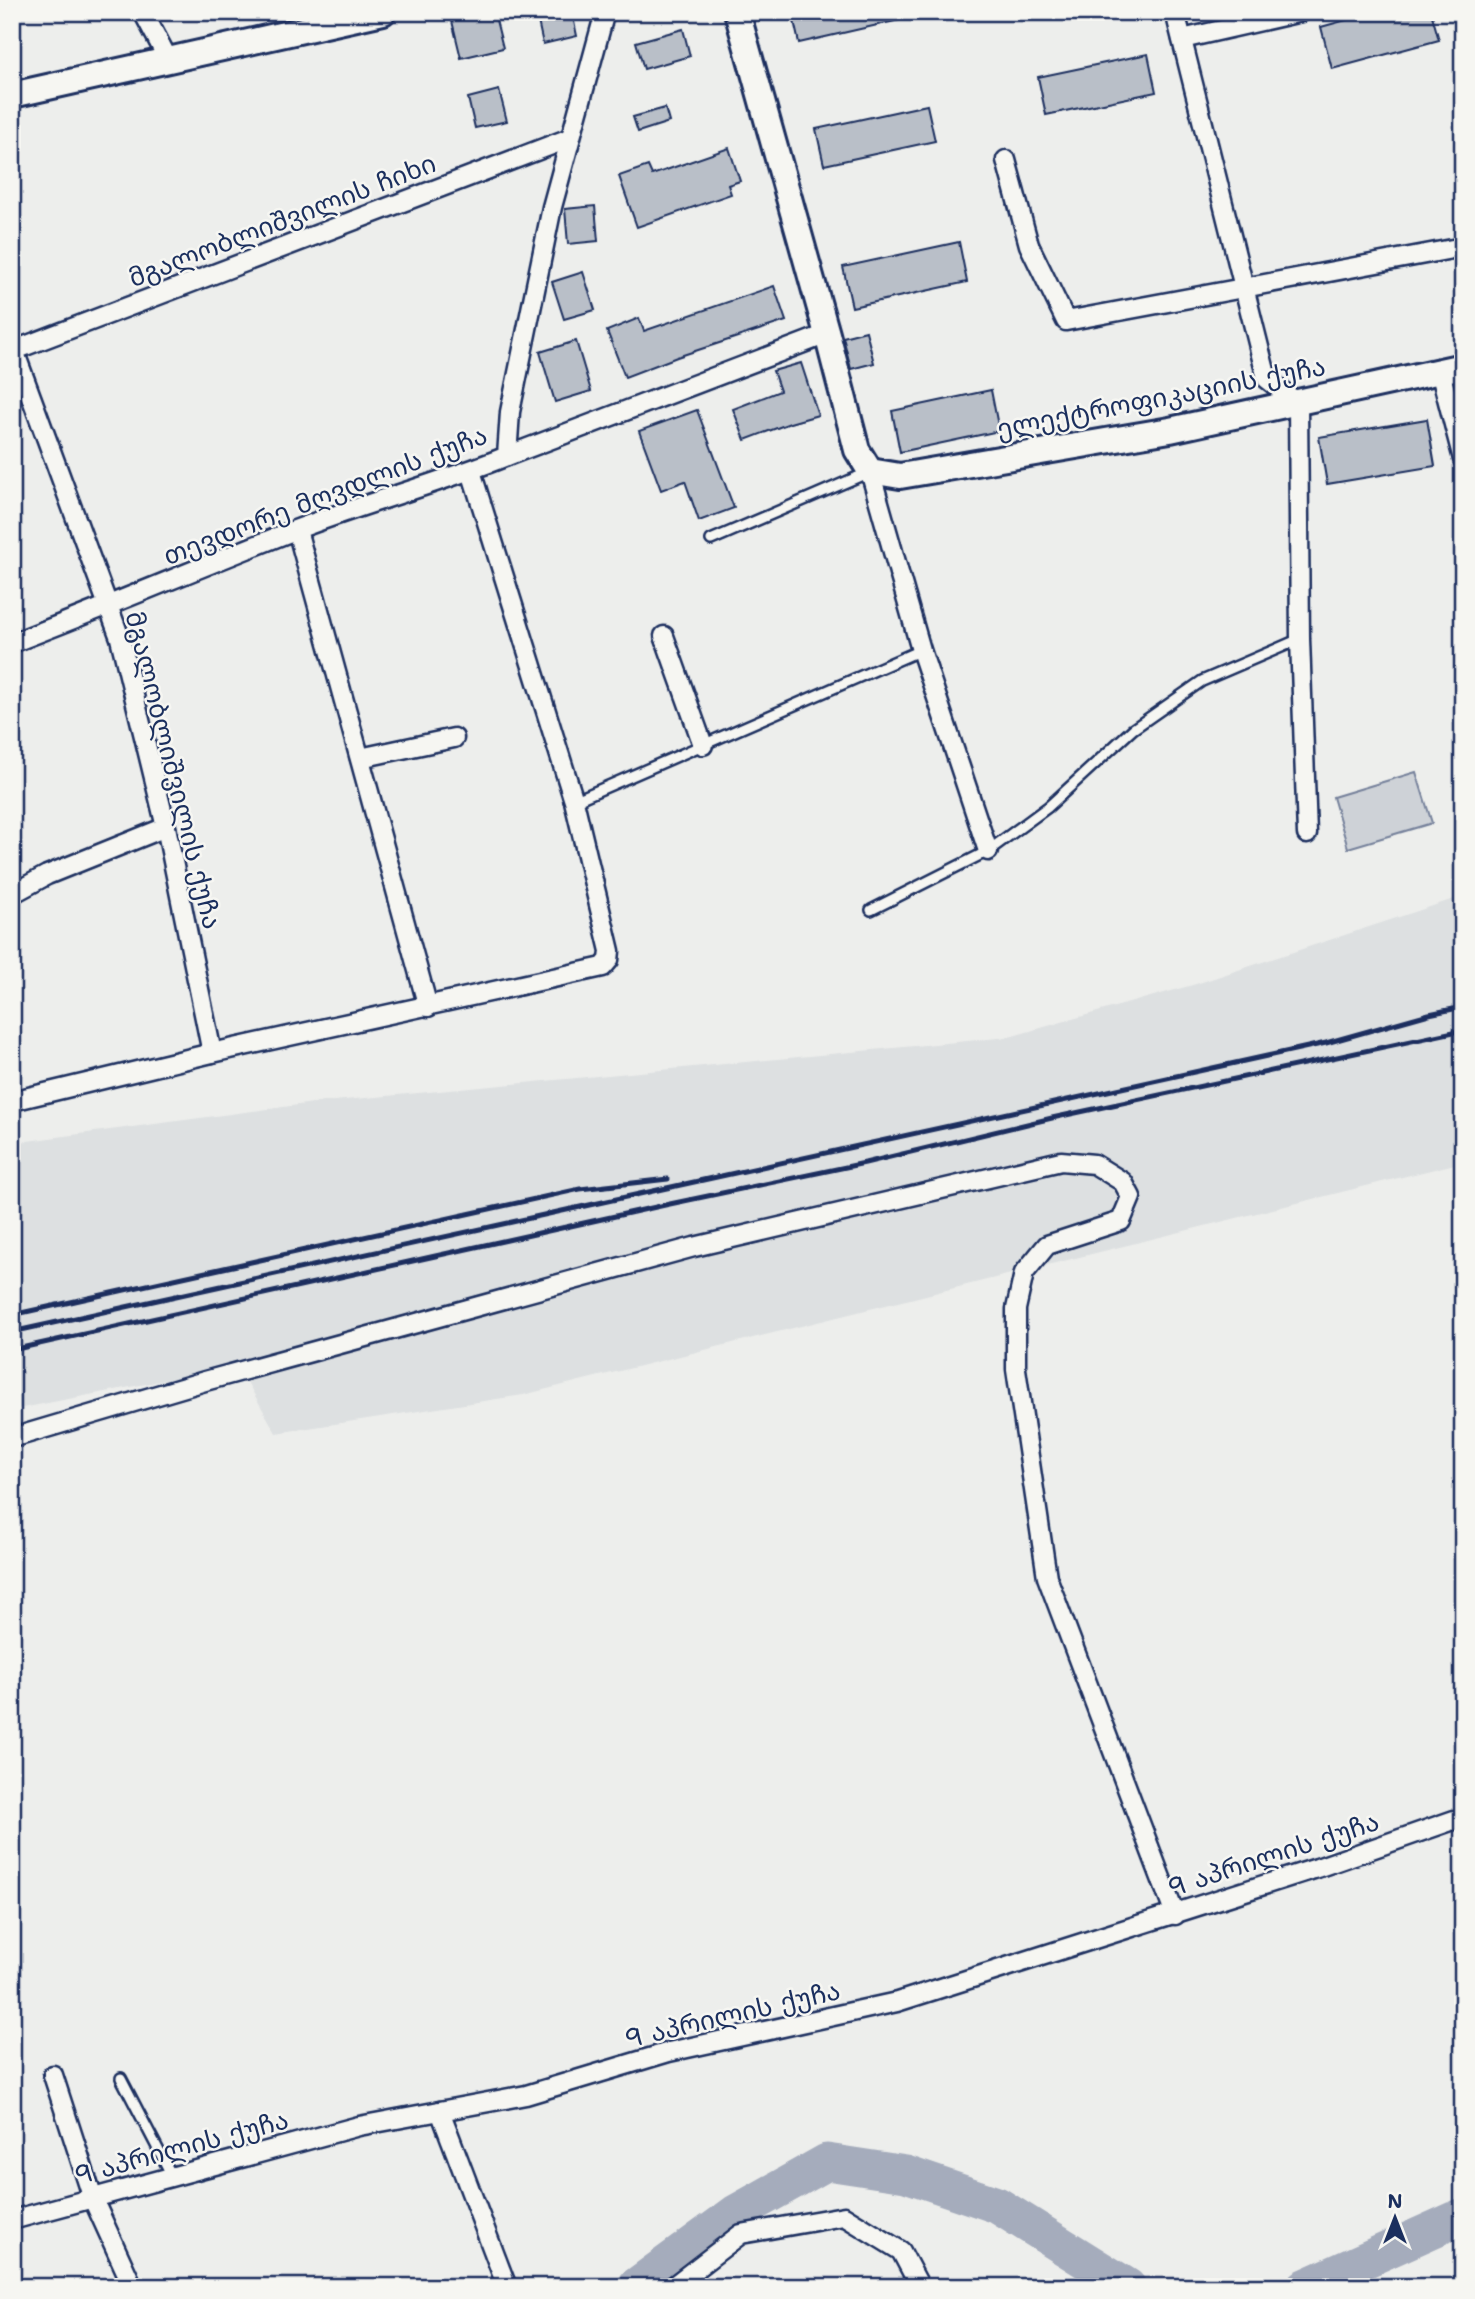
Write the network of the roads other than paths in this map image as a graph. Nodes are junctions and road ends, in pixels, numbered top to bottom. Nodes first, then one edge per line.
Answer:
1 (143, 12) edge
2 (383, 12) edge
3 (605, 12) edge
4 (737, 12) edge
5 (1175, 12) edge
6 (1301, 12) edge
7 (352, 15) edge
8 (1182, 39) junction
9 (169, 61) junction
10 (12, 95) edge
11 (570, 138) junction
12 (1006, 160) dead end
13 (1463, 247) edge
14 (1243, 288) junction
15 (827, 334) junction
16 (13, 349) edge
17 (1451, 368) edge
18 (1298, 403) junction
19 (507, 456) junction
20 (1463, 459) edge
21 (471, 471) junction
22 (870, 471) junction
23 (297, 530) junction
24 (711, 540) dead end
25 (107, 607) junction
26 (664, 636) dead end
27 (1300, 639) junction
28 (12, 643) edge
29 (921, 650) junction
30 (454, 737) dead end
31 (703, 745) junction
32 (360, 758) junction
33 (574, 801) junction
34 (166, 827) junction
35 (1307, 834) dead end
36 (988, 851) junction
37 (12, 894) edge
38 (871, 909) dead end
39 (428, 1007) junction
40 (212, 1053) junction
41 (12, 1101) edge
42 (12, 1438) edge
43 (1454, 1820) dead end
44 (1175, 1915) junction
45 (53, 2075) dead end
46 (121, 2078) dead end
47 (440, 2111) junction
48 (172, 2176) junction
49 (93, 2199) junction
50 (12, 2220) edge
51 (133, 2287) edge
52 (507, 2287) edge
53 (672, 2287) edge
54 (920, 2287) edge

1 - 9 street
2 - 7 street
3 - 11 street, თევდორე მღვდლის ქუჩა
4 - 15 street
5 - 8 street
6 - 8 street
7 - 9 street
8 - 14 street
9 - 10 street
11 - 16 street, მგალობლიშვილის ჩიხი
11 - 19 street, თევდორე მღვდლის ქუჩა
12 - 14 street
13 - 14 street
14 - 18 street
15 - 19 street
15 - 22 street
16 - 25 street, მგალობლიშვილის ქუჩა
17 - 18 street, ელექტროფიკაციის ქუჩა
17 - 20 street
18 - 22 street, ელექტროფიკაციის ქუჩა
18 - 27 street
19 - 21 street, თევდორე მღვდლის ქუჩა
21 - 23 street, თევდორე მღვდლის ქუჩა
21 - 33 street
22 - 24 lane
22 - 29 street
23 - 25 street, თევდორე მღვდლის ქუჩა
23 - 32 street
25 - 28 street, თევდორე მღვდლის ქუჩა
25 - 34 street, მგალობლიშვილის ქუჩა
26 - 31 street
27 - 35 street
27 - 36 lane
29 - 31 lane
29 - 36 street
30 - 32 street
31 - 33 lane
32 - 39 street
33 - 39 street
34 - 37 street
34 - 40 street, მგალობლიშვილის ქუჩა
36 - 38 lane
39 - 40 street
40 - 41 street
42 - 44 street
43 - 44 street, 9 აპრილის ქუჩა
44 - 47 street, 9 აპრილის ქუჩა
45 - 49 street
46 - 48 lane
47 - 48 street, 9 აპრილის ქუჩა
47 - 52 street
48 - 49 street, 9 აპრილის ქუჩა
49 - 50 street, 9 აპრილის ქუჩა
49 - 51 street
53 - 54 street

